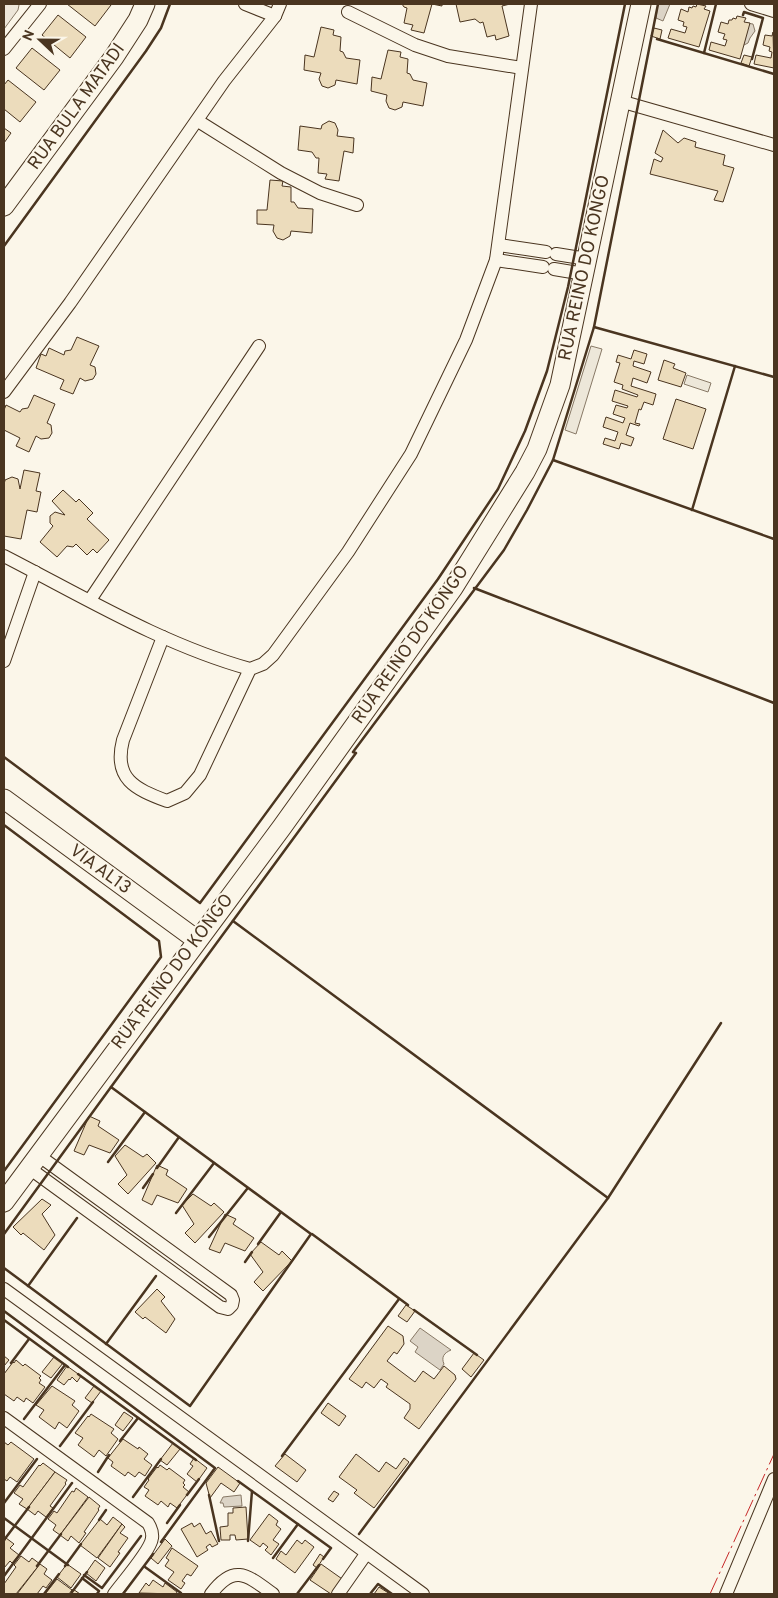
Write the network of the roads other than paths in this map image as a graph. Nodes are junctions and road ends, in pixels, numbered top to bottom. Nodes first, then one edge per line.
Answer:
1 (40, 4) edge
2 (145, 4) edge
3 (531, 4) edge
4 (641, 4) edge
5 (751, 4) edge
6 (252, 5) edge
7 (278, 10) edge
8 (774, 11) edge
9 (348, 12) dead end
10 (4, 49) edge
11 (522, 68) junction
12 (620, 101) junction
13 (198, 122) junction
14 (774, 145) edge
15 (6, 199) edge
16 (357, 205) dead end
17 (499, 245) junction
18 (496, 260) junction
19 (585, 266) junction
20 (258, 346) dead end
21 (4, 392) edge
22 (4, 556) edge
23 (35, 572) junction
24 (90, 600) junction
25 (163, 637) junction
26 (4, 661) edge
27 (250, 669) junction
28 (4, 799) edge
29 (197, 940) junction
30 (33, 1162) junction
31 (4, 1202) edge
32 (4, 1289) edge
33 (4, 1418) edge
34 (774, 1479) edge
35 (366, 1554) junction
36 (270, 1593) edge
37 (114, 1594) edge
38 (210, 1594) edge
39 (338, 1594) edge
40 (423, 1594) edge
41 (726, 1594) edge

1 - 10 street
2 - 15 street, RUA BULA MATADI
3 - 11 street
4 - 12 street, RUA REINO DO KONGO
5 - 8 street
6 - 7 street
7 - 13 street
9 - 11 street
11 - 17 street
12 - 14 street
12 - 19 street, RUA REINO DO KONGO
13 - 16 street
13 - 21 street
17 - 18 street
17 - 19 street
18 - 19 street
18 - 27 street
19 - 29 street, RUA REINO DO KONGO
20 - 24 street
22 - 23 street
23 - 24 street
23 - 26 street
24 - 25 street
25 - 27 street
25 - 27 street
28 - 29 street, VIA AL13
29 - 30 street, RUA REINO DO KONGO
30 - 30 street
30 - 31 street, RUA REINO DO KONGO
32 - 35 street
33 - 37 street
34 - 41 street
35 - 39 street
35 - 40 street
36 - 38 street

